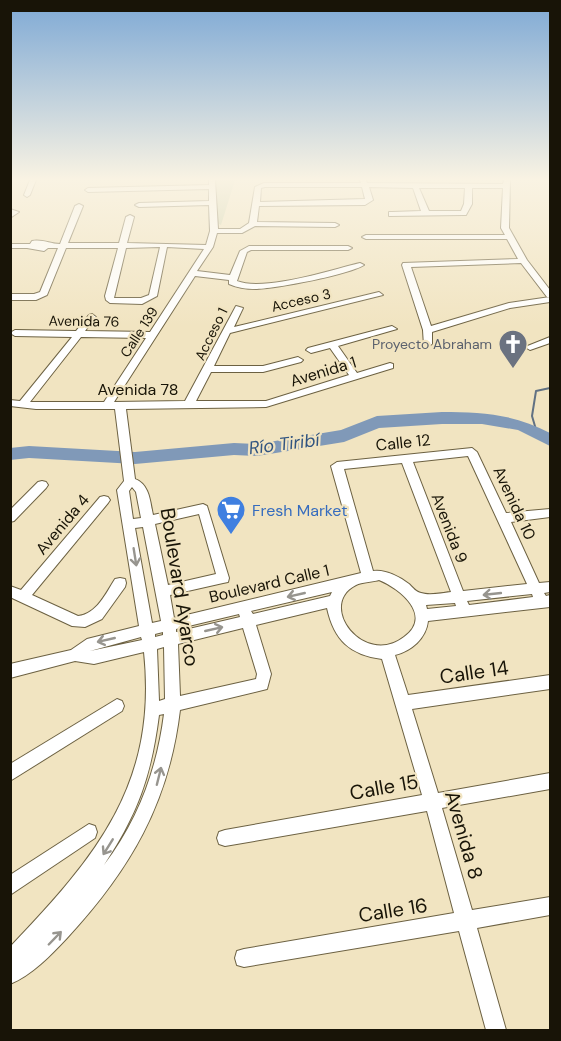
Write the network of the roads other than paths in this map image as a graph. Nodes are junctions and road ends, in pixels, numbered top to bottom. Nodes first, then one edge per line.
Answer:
1 (70, 229) edge
2 (127, 229) edge
3 (246, 229) edge
4 (505, 229) edge
5 (214, 231) joint
6 (366, 237) dead end
7 (509, 237) junction
8 (123, 245) junction
9 (164, 245) junction
10 (10, 246) edge
11 (63, 246) junction
12 (209, 247) junction
13 (348, 248) dead end
14 (523, 261) junction
15 (360, 265) dead end
16 (194, 270) junction
17 (234, 275) junction
18 (379, 295) dead end
19 (550, 295) edge
20 (10, 297) edge
21 (550, 300) edge
22 (239, 308) dead end
23 (92, 317) dead end
24 (392, 329) dead end
25 (428, 330) junction
26 (229, 331) junction
27 (15, 333) dead end
28 (78, 335) junction
29 (153, 335) junction
30 (550, 340) edge
31 (427, 344) dead end
32 (333, 345) junction
33 (530, 346) dead end
34 (311, 350) dead end
35 (298, 360) dead end
36 (390, 366) dead end
37 (209, 369) junction
38 (355, 377) junction
39 (10, 404) edge
40 (108, 404) junction
41 (120, 404) junction
42 (189, 404) junction
43 (266, 404) joint
44 (22, 405) junction
45 (472, 452) joint
46 (406, 458) junction
47 (129, 475) junction
48 (42, 485) dead end
49 (104, 500) dead end
50 (550, 513) edge
51 (10, 518) edge
52 (504, 518) junction
53 (148, 520) junction
54 (129, 525) junction
55 (368, 576) junction
56 (348, 583) junction
57 (120, 584) dead end
58 (550, 587) edge
59 (161, 588) junction
60 (140, 589) junction
61 (17, 594) edge
62 (543, 597) edge
63 (415, 598) junction
64 (333, 601) junction
65 (461, 603) junction
66 (246, 614) junction
67 (422, 616) junction
68 (169, 632) junction
69 (148, 638) junction
70 (387, 652) junction
71 (10, 671) edge
72 (550, 682) edge
73 (404, 703) junction
74 (117, 706) dead end
75 (173, 707) junction
76 (151, 710) junction
77 (10, 773) edge
78 (550, 781) edge
79 (432, 800) junction
80 (89, 831) dead end
81 (225, 838) dead end
82 (10, 886) edge
83 (550, 906) edge
84 (466, 921) junction
85 (244, 958) dead end
86 (10, 961) edge
87 (10, 975) edge
88 (496, 1030) edge

1 - 11 street
2 - 8 street
3 - 5 street
4 - 7 street
5 - 12 street, Calle 139
6 - 7 street
7 - 14 street
8 - 9 street
8 - 9 street
8 - 11 street
9 - 12 street
10 - 11 street
11 - 20 street
12 - 16 street, Calle 139
13 - 17 street
14 - 19 street
14 - 25 street
15 - 17 street
16 - 17 street
16 - 29 street, Calle 139
18 - 26 street, Acceso 3
21 - 25 street
22 - 26 street, Acceso 1
23 - 28 street
24 - 32 street
25 - 31 street
26 - 37 street, Acceso 1
27 - 28 street, Avenida 76
28 - 29 street, Avenida 76
28 - 44 street
29 - 40 street, Calle 139
30 - 33 street
32 - 34 street
32 - 38 street
35 - 37 street
36 - 38 street, Avenida 1
37 - 42 street, Acceso 1
38 - 43 street, Avenida 1
39 - 44 street, Avenida 78
40 - 41 street, Avenida 78
40 - 44 street, Avenida 78
41 - 42 street, Avenida 78
41 - 47 street, Boulevard Ayarco
42 - 43 street, Avenida 78
45 - 46 street, Calle 12
45 - 52 street, Avenida 10
46 - 55 street, Calle 12
46 - 65 street, Avenida 9
47 - 53 street, Boulevard Ayarco
47 - 54 street, Boulevard Ayarco
48 - 51 street
49 - 61 street, Avenida 4
50 - 52 street
52 - 62 street, Avenida 10
53 - 54 street
53 - 59 street, Boulevard Ayarco
53 - 59 street
54 -> 60 street, Boulevard Ayarco
55 - 56 street, Boulevard Calle 1
55 - 63 street
56 - 64 street, Boulevard Calle 1
56 -> 66 street, Boulevard Calle 1
57 - 61 street
58 - 62 street
59 - 60 street
59 - 68 street, Boulevard Ayarco
60 - 69 street, Boulevard Ayarco
62 - 65 street
63 - 65 street
63 - 67 street
64 - 66 street, Boulevard Calle 1
64 - 70 street, Boulevard Calle 1
65 - 67 street
66 - 68 street, Boulevard Calle 1
66 - 75 street
67 - 70 street
68 - 69 street, Boulevard Calle 1
68 - 75 street, Boulevard Ayarco
69 - 71 street, Boulevard Calle 1
69 - 76 street, Boulevard Ayarco
70 - 73 street, Avenida 8
72 - 73 street, Calle 14
73 - 79 street, Avenida 8
74 - 77 street
75 - 76 street
87 -> 75 street, Boulevard Ayarco
76 -> 86 street, Boulevard Ayarco
78 - 79 street, Calle 15
79 - 81 street, Calle 15
79 - 84 street, Avenida 8
80 - 82 street
83 - 84 street, Calle 16
84 - 85 street, Calle 16
84 - 88 street, Avenida 8

